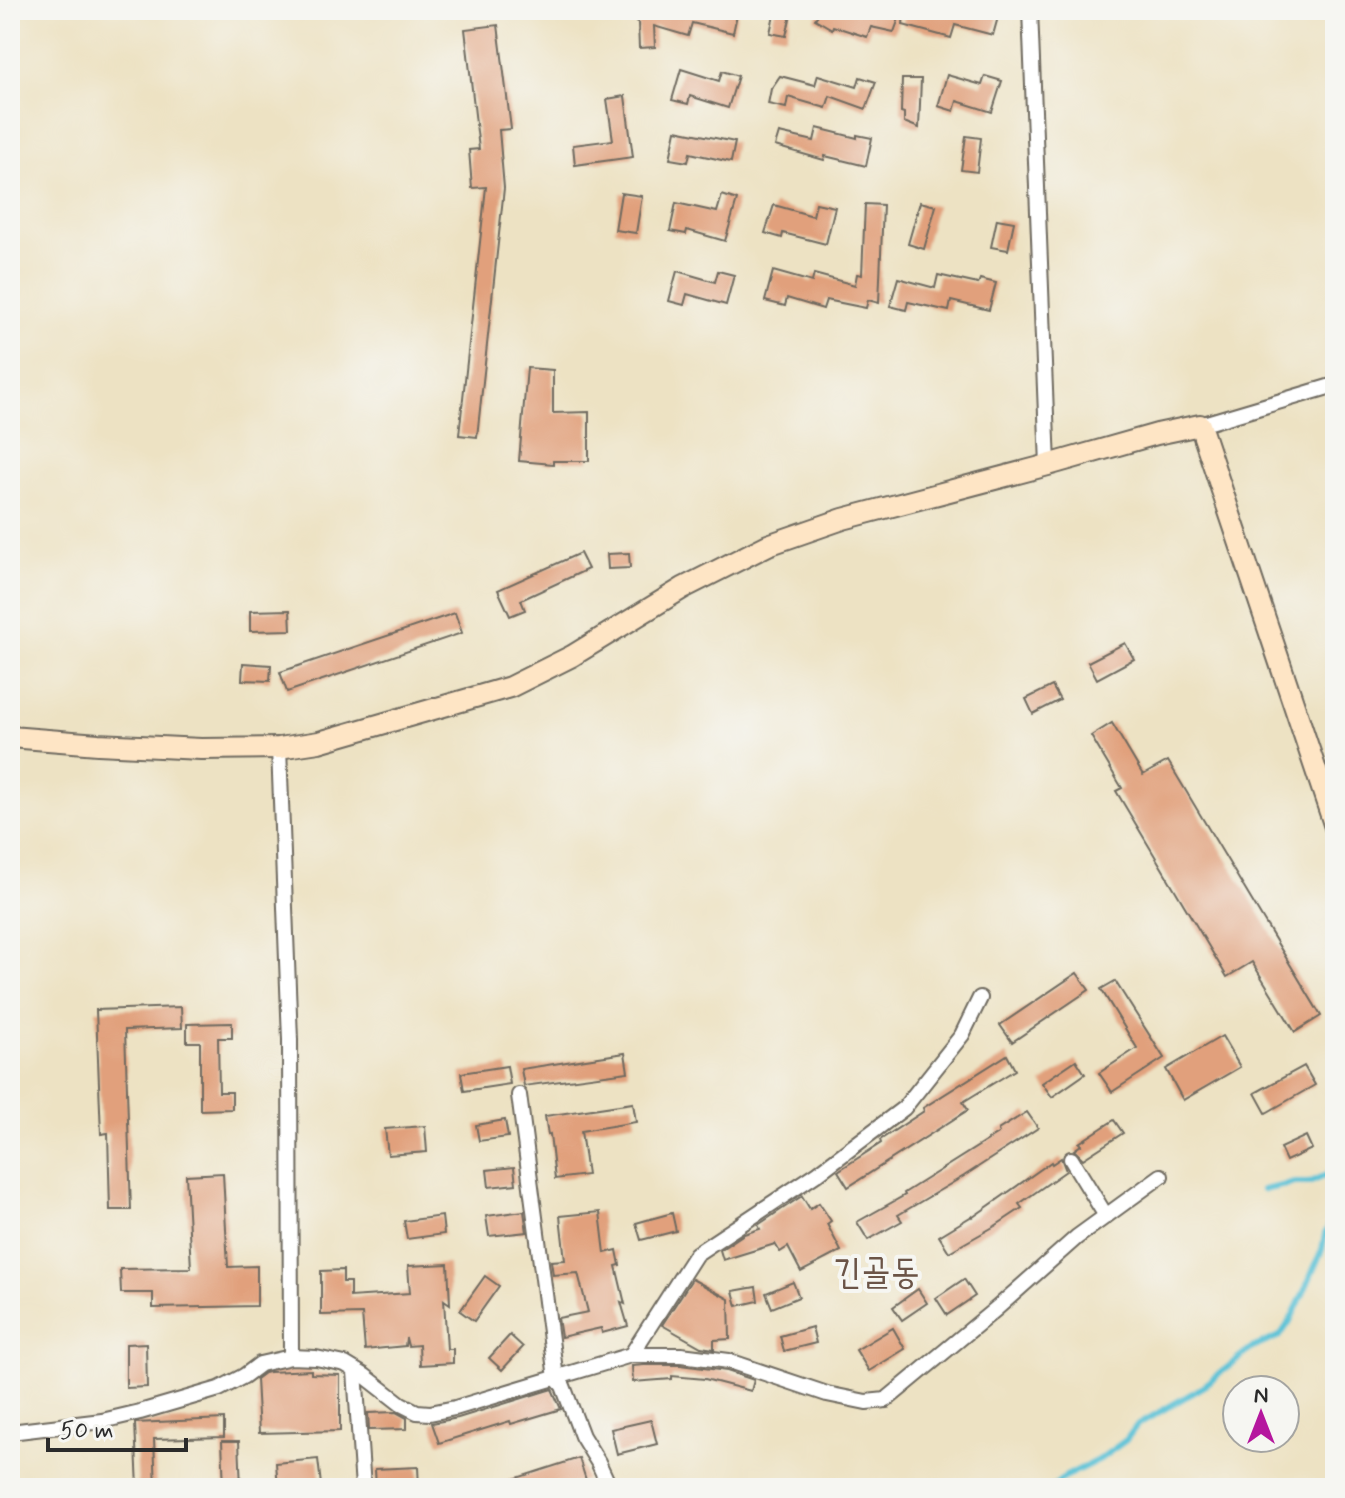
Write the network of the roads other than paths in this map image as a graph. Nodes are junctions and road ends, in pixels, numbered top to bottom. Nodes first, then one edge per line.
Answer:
1 (1030, 10) edge
2 (1335, 385) edge
3 (1200, 425) junction
4 (1048, 465) junction
5 (10, 737) edge
6 (279, 748) junction
7 (1335, 827) edge
8 (980, 998) dead end
9 (519, 1095) dead end
10 (1071, 1159) dead end
11 (1161, 1176) dead end
12 (1106, 1216) junction
13 (631, 1355) junction
14 (291, 1357) junction
15 (355, 1371) junction
16 (556, 1378) junction
17 (10, 1432) edge
18 (363, 1488) edge
19 (610, 1488) edge

1 - 4 street
2 - 3 street
3 - 4 main road
3 - 7 main road
4 - 6 main road
5 - 6 main road
6 - 14 street
8 - 13 street
9 - 16 street
10 - 12 street
11 - 12 street
12 - 13 street
13 - 16 street
14 - 15 street
14 - 17 street
15 - 16 street
15 - 18 street
16 - 19 street

